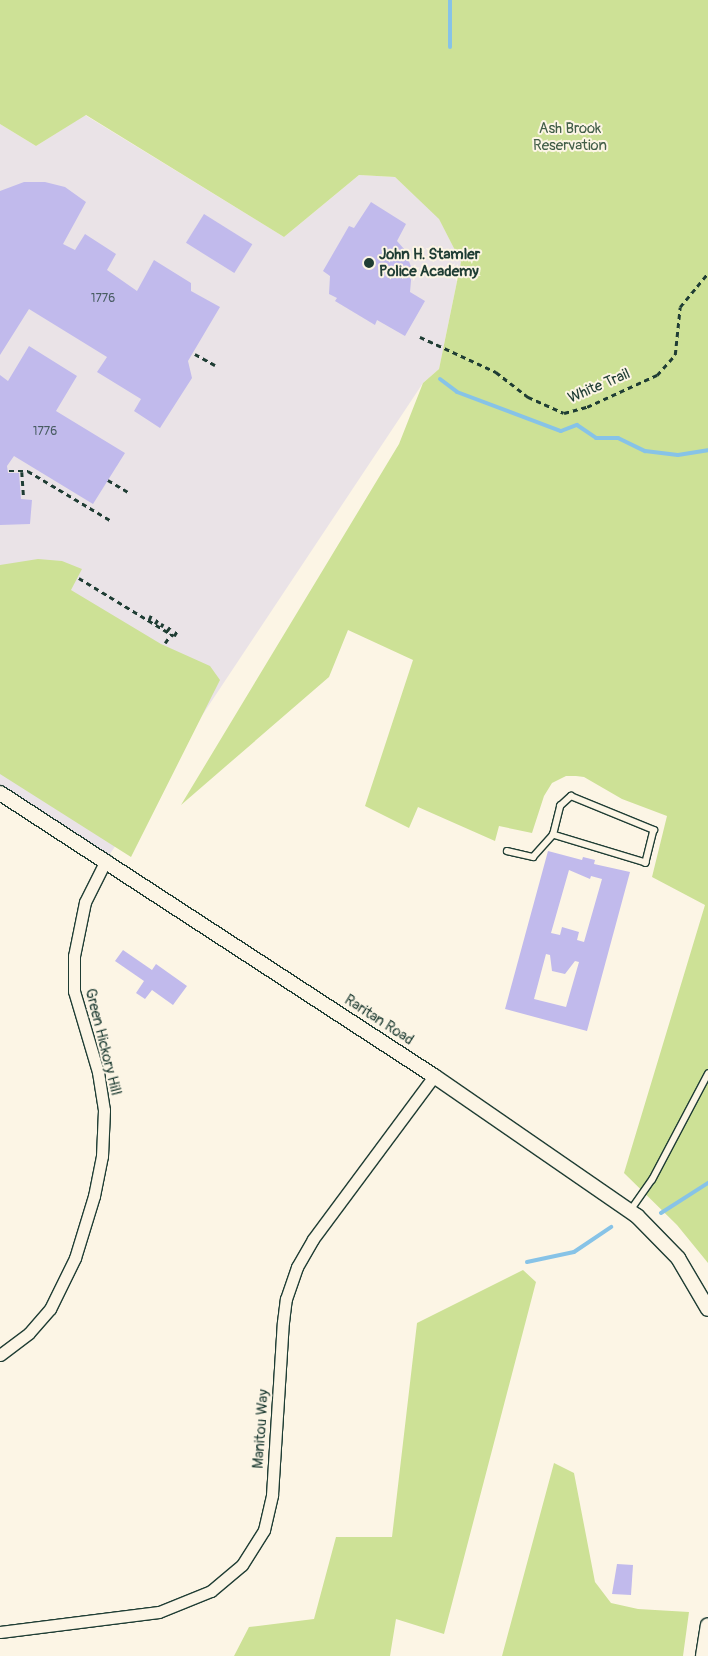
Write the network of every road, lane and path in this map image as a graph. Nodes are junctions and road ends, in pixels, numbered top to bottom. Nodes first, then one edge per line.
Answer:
1 (708, 273) edge
2 (420, 337) dead end
3 (195, 354) dead end
4 (215, 365) dead end
5 (9, 471) dead end
6 (22, 472) junction
7 (108, 480) dead end
8 (128, 492) dead end
9 (24, 498) dead end
10 (110, 520) dead end
11 (79, 578) dead end
12 (152, 615) dead end
13 (158, 619) dead end
14 (149, 620) junction
15 (164, 623) dead end
16 (155, 624) junction
17 (170, 626) dead end
18 (161, 628) junction
19 (167, 631) junction
20 (177, 631) dead end
21 (171, 634) junction
22 (165, 643) dead end
23 (0, 793) edge
24 (553, 835) junction
25 (507, 851) dead end
26 (106, 860) junction
27 (708, 1074) edge
28 (434, 1076) junction
29 (630, 1211) junction
30 (708, 1309) edge
31 (0, 1354) edge
32 (708, 1626) edge
33 (0, 1632) edge
34 (703, 1656) edge

1 - 2 path, White Trail
3 - 4 path
5 - 6 path
6 - 9 path
6 - 10 path
7 - 8 path
11 - 14 path
12 - 14 path
13 - 16 path
14 - 16 path
15 - 18 path
16 - 18 path
17 - 19 path
18 - 19 path
19 - 21 path
20 - 21 path
21 - 22 path
23 - 26 street, Raritan Road
24 - 24 lane
24 - 25 lane
26 - 28 street, Raritan Road
26 - 31 street, Green Hickory Hill
27 - 29 lane
28 - 29 street, Raritan Road
28 - 33 street, Manitou Way
29 - 30 street, Raritan Road
32 - 34 street

